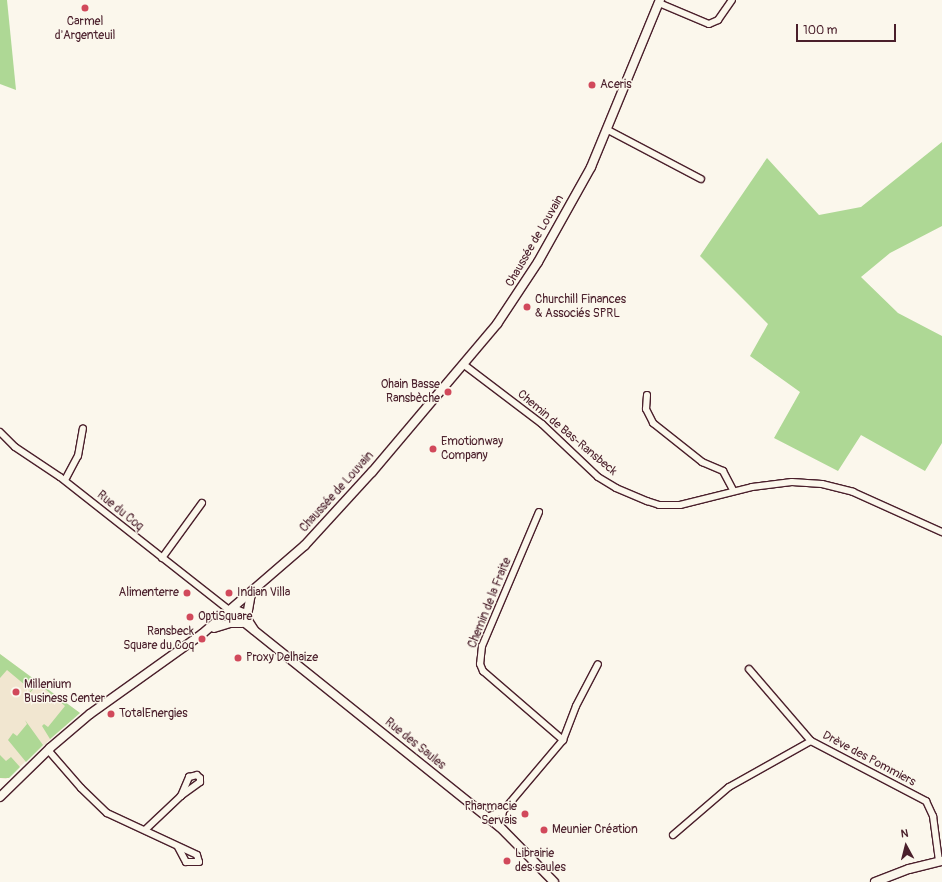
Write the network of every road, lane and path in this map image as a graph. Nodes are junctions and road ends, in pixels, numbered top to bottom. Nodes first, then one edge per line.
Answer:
1 (732, 0) edge
2 (659, 2) edge
3 (608, 130) junction
4 (701, 178) dead end
5 (463, 364) junction
6 (647, 395) dead end
7 (83, 428) dead end
8 (0, 432) edge
9 (64, 480) junction
10 (733, 490) junction
11 (202, 503) dead end
12 (539, 512) dead end
13 (942, 532) edge
14 (162, 558) junction
15 (251, 593) junction
16 (230, 611) junction
17 (245, 619) junction
18 (202, 634) junction
19 (598, 664) dead end
20 (749, 669) dead end
21 (563, 740) junction
22 (810, 741) junction
23 (48, 750) junction
24 (181, 796) dead end
25 (0, 797) edge
26 (503, 811) junction
27 (487, 817) junction
28 (500, 827) junction
29 (145, 830) junction
30 (673, 835) dead end
31 (178, 847) dead end
32 (941, 861) edge
33 (554, 882) edge
34 (875, 882) edge

1 - 2 street
2 - 3 main road, Chaussée de Louvain
3 - 4 street
3 - 5 main road, Chaussée de Louvain
5 - 10 street, Chemin de Bas-Ransbeck
5 - 15 main road, Chaussée de Louvain
6 - 10 street
7 - 9 street
8 - 9 street, Rue du Coq
9 - 14 street, Rue du Coq
10 - 13 street, Chemin de Bas-Ransbeck
11 - 14 street
12 - 21 street, Chemin de la Fraite
14 - 16 street, Rue du Coq
15 - 16 main road, Chaussée de Louvain
15 - 17 main road
16 - 17 main road, Rue des Saules
16 - 18 main road, Chaussée de Louvain
17 - 18 main road
17 - 27 main road, Rue des Saules
18 - 23 main road, Chaussée de Louvain
19 - 21 street
20 - 22 street
21 - 26 street
22 - 30 street, Drève des Pommiers
22 - 32 street, Drève des Pommiers
23 - 25 main road, Chaussée de Louvain
23 - 29 street
24 - 29 street
26 - 27 street
26 - 28 street
27 - 28 main road, Rue des Saules
28 - 33 main road, Rue des Saules
29 - 31 street
32 - 34 main road

